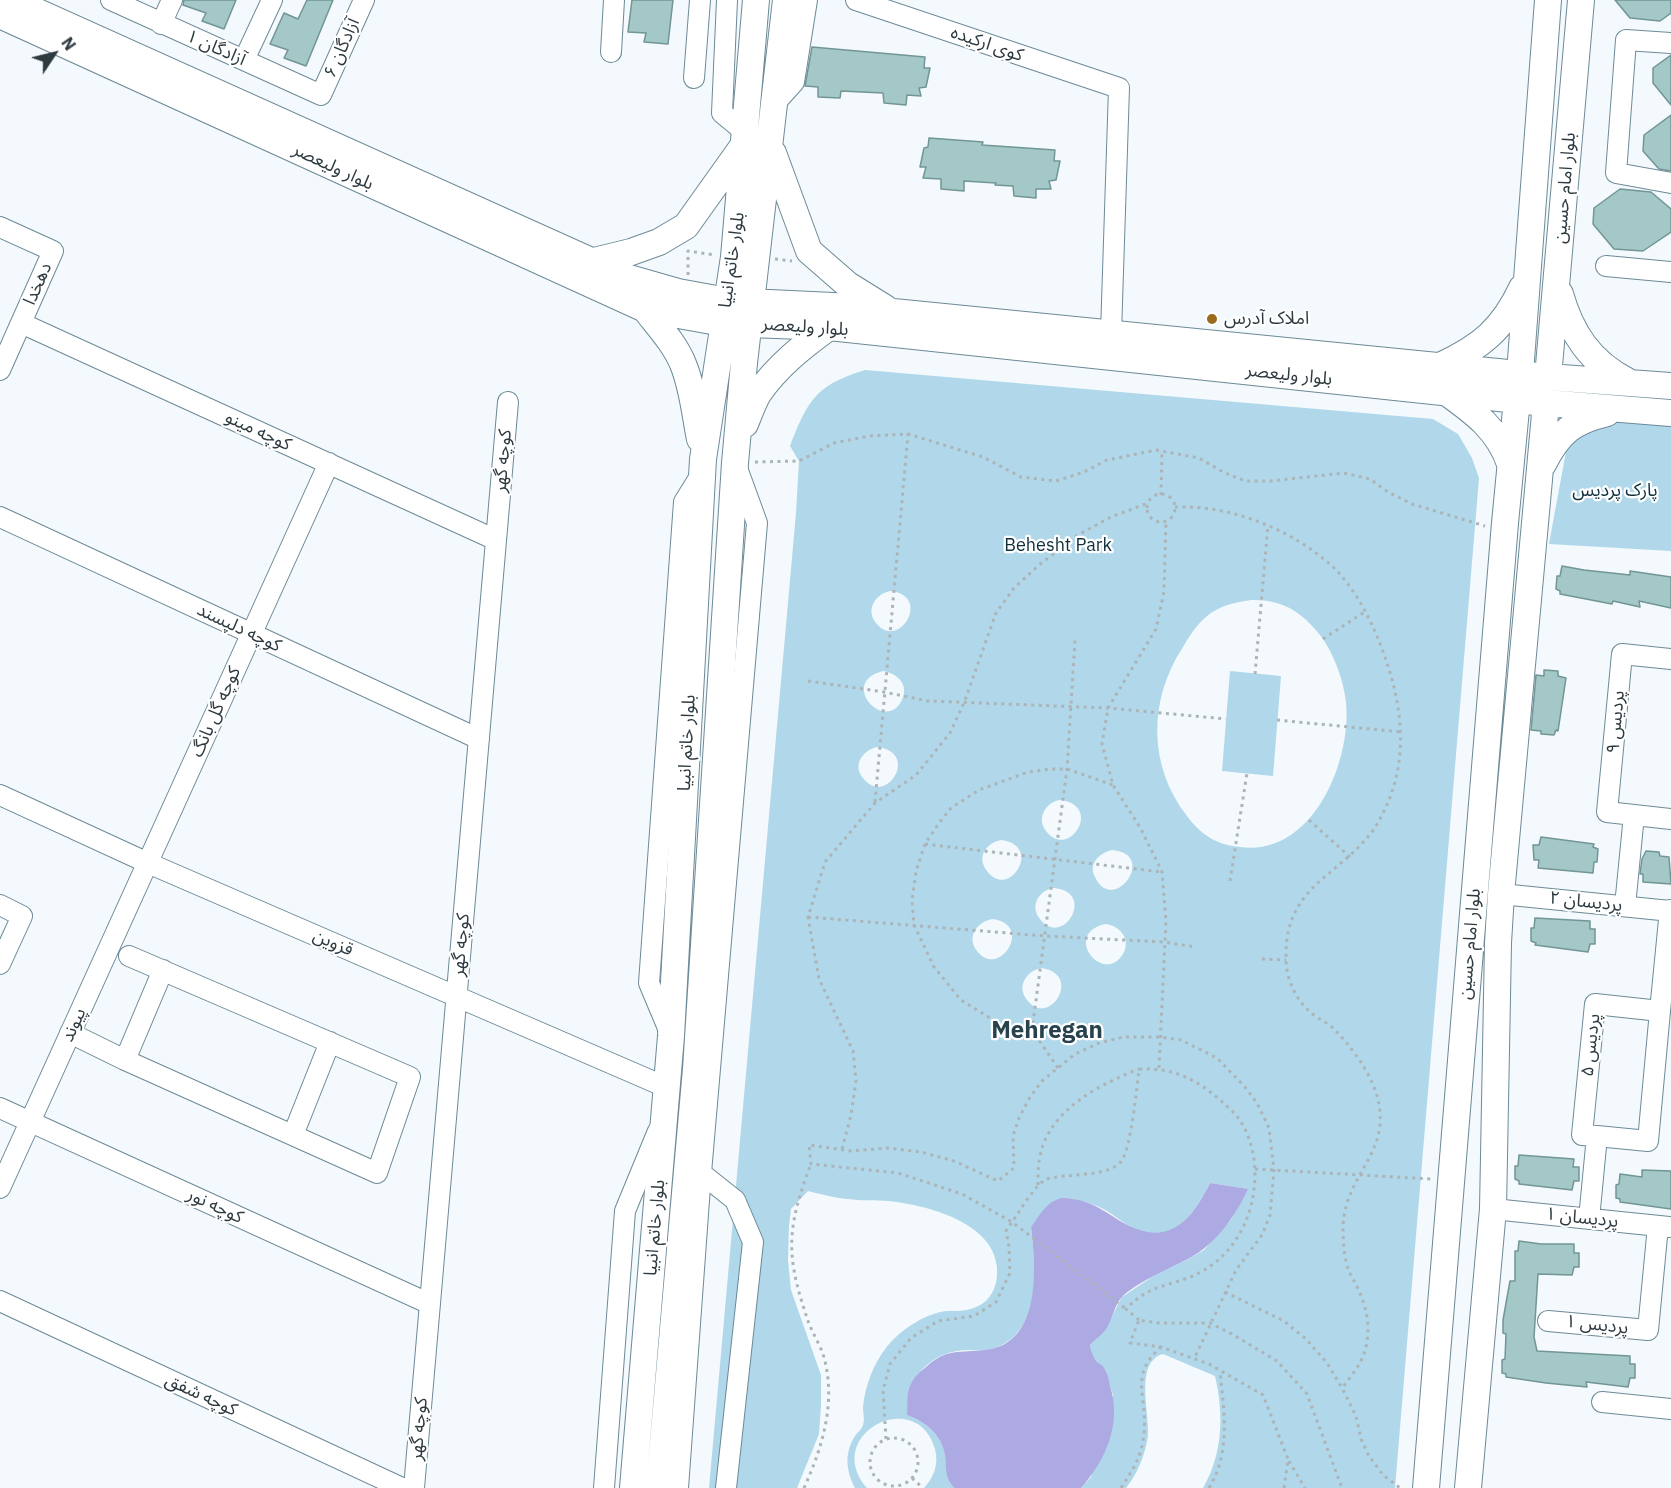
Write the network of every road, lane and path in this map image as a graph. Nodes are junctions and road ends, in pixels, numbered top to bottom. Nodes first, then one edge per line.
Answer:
1 (11, 0) edge
2 (111, 0) edge
3 (172, 0) edge
4 (272, 0) edge
5 (363, 0) edge
6 (614, 0) edge
7 (700, 0) edge
8 (727, 0) edge
9 (756, 0) edge
10 (786, 0) edge
11 (807, 0) edge
12 (856, 0) edge
13 (1548, 0) edge
14 (1581, 0) edge
15 (0, 15) edge
16 (161, 24) junction
17 (1671, 44) edge
18 (611, 52) dead end
19 (244, 60) junction
20 (141, 69) junction
21 (694, 78) dead end
22 (321, 95) joint
23 (775, 103) junction
24 (754, 151) junction
25 (1671, 183) edge
26 (0, 227) edge
27 (594, 261) junction
28 (1606, 266) dead end
29 (1671, 272) edge
30 (1527, 277) junction
31 (1556, 284) junction
32 (634, 296) junction
33 (891, 311) junction
34 (738, 312) junction
35 (21, 323) junction
36 (829, 327) junction
37 (1111, 333) junction
38 (1440, 366) junction
39 (0, 370) edge
40 (1520, 373) junction
41 (1548, 377) junction
42 (1632, 383) junction
43 (1671, 386) edge
44 (1446, 392) junction
45 (1517, 399) junction
46 (508, 402) dead end
47 (1546, 403) junction
48 (1625, 409) junction
49 (1671, 413) edge
50 (908, 434) junction
51 (1162, 451) junction
52 (736, 452) junction
53 (704, 460) junction
54 (329, 463) junction
55 (1510, 466) junction
56 (1539, 472) junction
57 (1161, 495) junction
58 (1148, 503) junction
59 (1175, 507) junction
60 (0, 517) edge
61 (1166, 521) junction
62 (1268, 525) junction
63 (1504, 531) junction
64 (496, 540) junction
65 (1366, 611) junction
66 (252, 634) junction
67 (1323, 639) dead end
68 (1074, 640) dead end
69 (1671, 659) edge
70 (1255, 674) dead end
71 (808, 681) dead end
72 (884, 692) junction
73 (964, 703) junction
74 (1071, 708) junction
75 (1108, 708) junction
76 (1226, 719) dead end
77 (1277, 720) dead end
78 (1401, 732) junction
79 (478, 739) junction
80 (686, 764) junction
81 (716, 766) junction
82 (1067, 769) junction
83 (1247, 773) dead end
84 (1113, 785) junction
85 (0, 795) edge
86 (875, 803) junction
87 (1634, 815) junction
88 (1671, 819) edge
89 (1309, 820) dead end
90 (925, 844) junction
91 (1350, 857) junction
92 (1055, 858) junction
93 (148, 863) junction
94 (1162, 872) junction
95 (1230, 881) dead end
96 (1501, 894) junction
97 (0, 905) edge
98 (1626, 906) junction
99 (1670, 910) edge
100 (808, 917) junction
101 (914, 925) junction
102 (1045, 936) junction
103 (1164, 942) junction
104 (1498, 942) junction
105 (1470, 944) junction
106 (1195, 947) dead end
107 (129, 956) dead end
108 (1262, 958) dead end
109 (1286, 960) junction
110 (0, 964) edge
111 (164, 970) junction
112 (456, 997) junction
113 (1660, 1011) junction
114 (1032, 1030) junction
115 (70, 1033) junction
116 (671, 1036) junction
117 (1160, 1037) junction
118 (330, 1042) junction
119 (125, 1060) junction
120 (1058, 1068) junction
121 (1159, 1068) junction
122 (1139, 1069) junction
123 (668, 1088) junction
124 (0, 1108) edge
125 (665, 1115) junction
126 (30, 1122) junction
127 (293, 1135) junction
128 (1597, 1136) junction
129 (842, 1149) junction
130 (811, 1164) junction
131 (1255, 1169) junction
132 (1274, 1170) junction
133 (701, 1173) junction
134 (1359, 1175) junction
135 (1451, 1180) junction
136 (1038, 1186) junction
137 (0, 1188) edge
138 (1493, 1209) junction
139 (1589, 1219) junction
140 (1012, 1222) junction
141 (1665, 1226) edge
142 (1225, 1292) junction
143 (0, 1301) edge
144 (430, 1304) junction
145 (1126, 1309) junction
146 (1139, 1320) junction
147 (1548, 1320) dead end
148 (1210, 1323) junction
149 (1161, 1347) junction
150 (1194, 1359) junction
151 (1220, 1371) junction
152 (1342, 1388) junction
153 (1602, 1402) dead end
154 (1671, 1409) edge
155 (886, 1438) junction
156 (1288, 1459) junction
157 (912, 1478) junction
158 (906, 1483) junction
159 (402, 1488) edge
160 (414, 1488) edge
161 (604, 1488) edge
162 (633, 1488) edge
163 (659, 1488) edge
164 (678, 1488) edge
165 (726, 1488) edge
166 (804, 1488) edge
167 (908, 1488) edge
168 (923, 1488) edge
169 (1121, 1488) edge
170 (1209, 1488) edge
171 (1284, 1488) edge
172 (1305, 1488) edge
173 (1342, 1488) edge
174 (1400, 1488) edge
175 (1426, 1488) edge
176 (1468, 1488) edge

1 - 20 main road, بلوار ولیعصر
2 - 16 street, آزادگان ۱
3 - 16 street
4 - 19 street
5 - 22 street, آزادگان ۶
6 - 18 street
7 - 21 street
8 - 24 street
9 - 24 main road, بلوار خاتم انبیا
10 - 23 main road, بلوار خاتم انبیا
11 - 23 street
12 - 37 street, کوی ارکیده
13 - 30 main road, بلوار امام حسین
14 - 31 main road, بلوار امام حسین
15 - 20 main road, بلوار ولیعصر
16 - 19 street, آزادگان ۱
17 - 25 street
19 - 22 street, آزادگان ۱
20 - 27 main road, بلوار ولیعصر
20 - 32 main road, بلوار ولیعصر
23 - 24 main road, بلوار خاتم انبیا
24 - 27 main road
24 - 33 main road
24 - 34 main road, بلوار خاتم انبیا
26 - 35 street, دهخدا
27 - 32 main road, بلوار ولیعصر
28 - 29 street
30 - 38 main road
30 - 40 main road, بلوار امام حسین
31 - 41 main road, بلوار امام حسین
31 - 42 main road
32 - 34 main road, بلوار ولیعصر
32 - 53 main road
33 - 34 main road, بلوار ولیعصر
33 - 37 main road, بلوار ولیعصر
34 - 36 main road, بلوار ولیعصر
34 - 52 main road, بلوار خاتم انبیا
34 - 53 main road, بلوار خاتم انبیا
35 - 39 street, دهخدا
35 - 54 street, کوچه مینو
36 - 44 main road, بلوار ولیعصر
36 - 52 main road
37 - 38 main road, بلوار ولیعصر
38 - 40 main road, بلوار ولیعصر
40 - 41 main road, بلوار ولیعصر
41 - 42 main road, بلوار ولیعصر
42 - 43 main road, بلوار ولیعصر
44 - 45 main road, بلوار ولیعصر
44 - 55 main road
45 - 47 main road, بلوار ولیعصر
45 - 55 main road, بلوار امام حسین
46 - 64 street, کوچه گهر
47 - 48 main road, بلوار ولیعصر
47 - 56 main road, بلوار امام حسین
48 - 49 main road, بلوار ولیعصر
48 - 56 main road
50 - 51 path
50 - 52 path
50 - 72 path
51 - 57 path
51 - 63 path
52 - 53 main road
52 - 81 main road, بلوار خاتم انبیا
52 - 133 street
53 - 80 main road, بلوار خاتم انبیا
53 - 116 street
54 - 64 street, کوچه مینو
54 - 66 street, کوچه گل بانگ
55 - 63 main road, بلوار امام حسین
56 - 96 main road, بلوار امام حسین
57 - 58 path
57 - 59 path
58 - 61 path
58 - 73 path
59 - 61 path
59 - 62 path
60 - 66 street, کوچه دلپسند
61 - 75 path
62 - 65 path
62 - 70 path
63 - 105 main road, بلوار امام حسین
64 - 79 street, کوچه گهر
65 - 67 path
65 - 78 path
66 - 79 street, کوچه دلپسند
66 - 93 street, کوچه گل بانگ
68 - 74 path
69 - 87 street, پردیس ۹
71 - 72 path
72 - 73 path
72 - 86 path
73 - 74 path
73 - 86 path
74 - 75 path
74 - 82 path
75 - 76 path
75 - 84 path
77 - 78 path
78 - 91 path
79 - 112 street, کوچه گهر
80 - 81 main road
80 - 116 main road, بلوار خاتم انبیا
81 - 163 main road, بلوار خاتم انبیا
82 - 84 path
82 - 90 path
82 - 92 path
83 - 95 path
84 - 94 path
85 - 93 street, قزوین
86 - 100 path
87 - 88 street, پردیس ۹
87 - 98 street
89 - 91 path
90 - 92 path
90 - 101 path
91 - 109 path
92 - 94 path
92 - 102 path
93 - 112 street, قزوین
93 - 115 street, پیوند
94 - 103 path
96 - 98 street, پردیسان ۲
96 - 104 main road, بلوار امام حسین
97 - 110 street
98 - 99 street, پردیسان ۲
99 - 113 street
100 - 101 path
100 - 129 path
101 - 102 path
101 - 114 path
102 - 103 path
102 - 114 path
103 - 106 path
103 - 117 path
104 - 105 main road
104 - 138 main road, بلوار امام حسین
105 - 135 main road, بلوار امام حسین
107 - 111 street
108 - 109 path
109 - 134 path
111 - 118 street
111 - 119 street
112 - 123 street, قزوین
112 - 144 street, کوچه گهر
113 - 128 street
113 - 128 street, پردیس ۵
114 - 120 path
115 - 119 street
115 - 126 street, پیوند
116 - 123 main road, بلوار خاتم انبیا
117 - 120 path
117 - 121 path
117 - 132 path
118 - 127 street
118 - 127 street
119 - 127 street
120 - 129 path
121 - 122 path
121 - 131 path
122 - 136 path
122 - 136 path
123 - 125 main road, بلوار خاتم انبیا
124 - 126 street, کوچه نور
125 - 161 street
125 - 162 main road, بلوار خاتم انبیا
126 - 137 street, پیوند
126 - 144 street, کوچه نور
128 - 139 street
129 - 130 path
130 - 140 path
130 - 166 path
131 - 132 path
131 - 145 path
132 - 134 path
132 - 142 path
133 - 164 street
133 - 165 street
134 - 135 path
134 - 152 path
135 - 175 main road, بلوار امام حسین
136 - 140 path
138 - 139 street, پردیسان ۱
138 - 176 main road, بلوار امام حسین
139 - 141 street, پردیسان ۱
140 - 145 path
140 - 155 path
141 - 147 street, پردیس ۱
142 - 148 path
142 - 152 path
143 - 159 street, کوچه شفق
144 - 160 street, کوچه گهر
145 - 146 path
146 - 148 path
146 - 149 path
148 - 150 path
148 - 173 path
149 - 150 path
149 - 169 path
150 - 151 path
151 - 156 path
151 - 170 path
152 - 174 path
153 - 154 street
155 - 157 path
155 - 158 path
156 - 171 path
156 - 172 path
157 - 158 path
157 - 168 path
158 - 167 path

